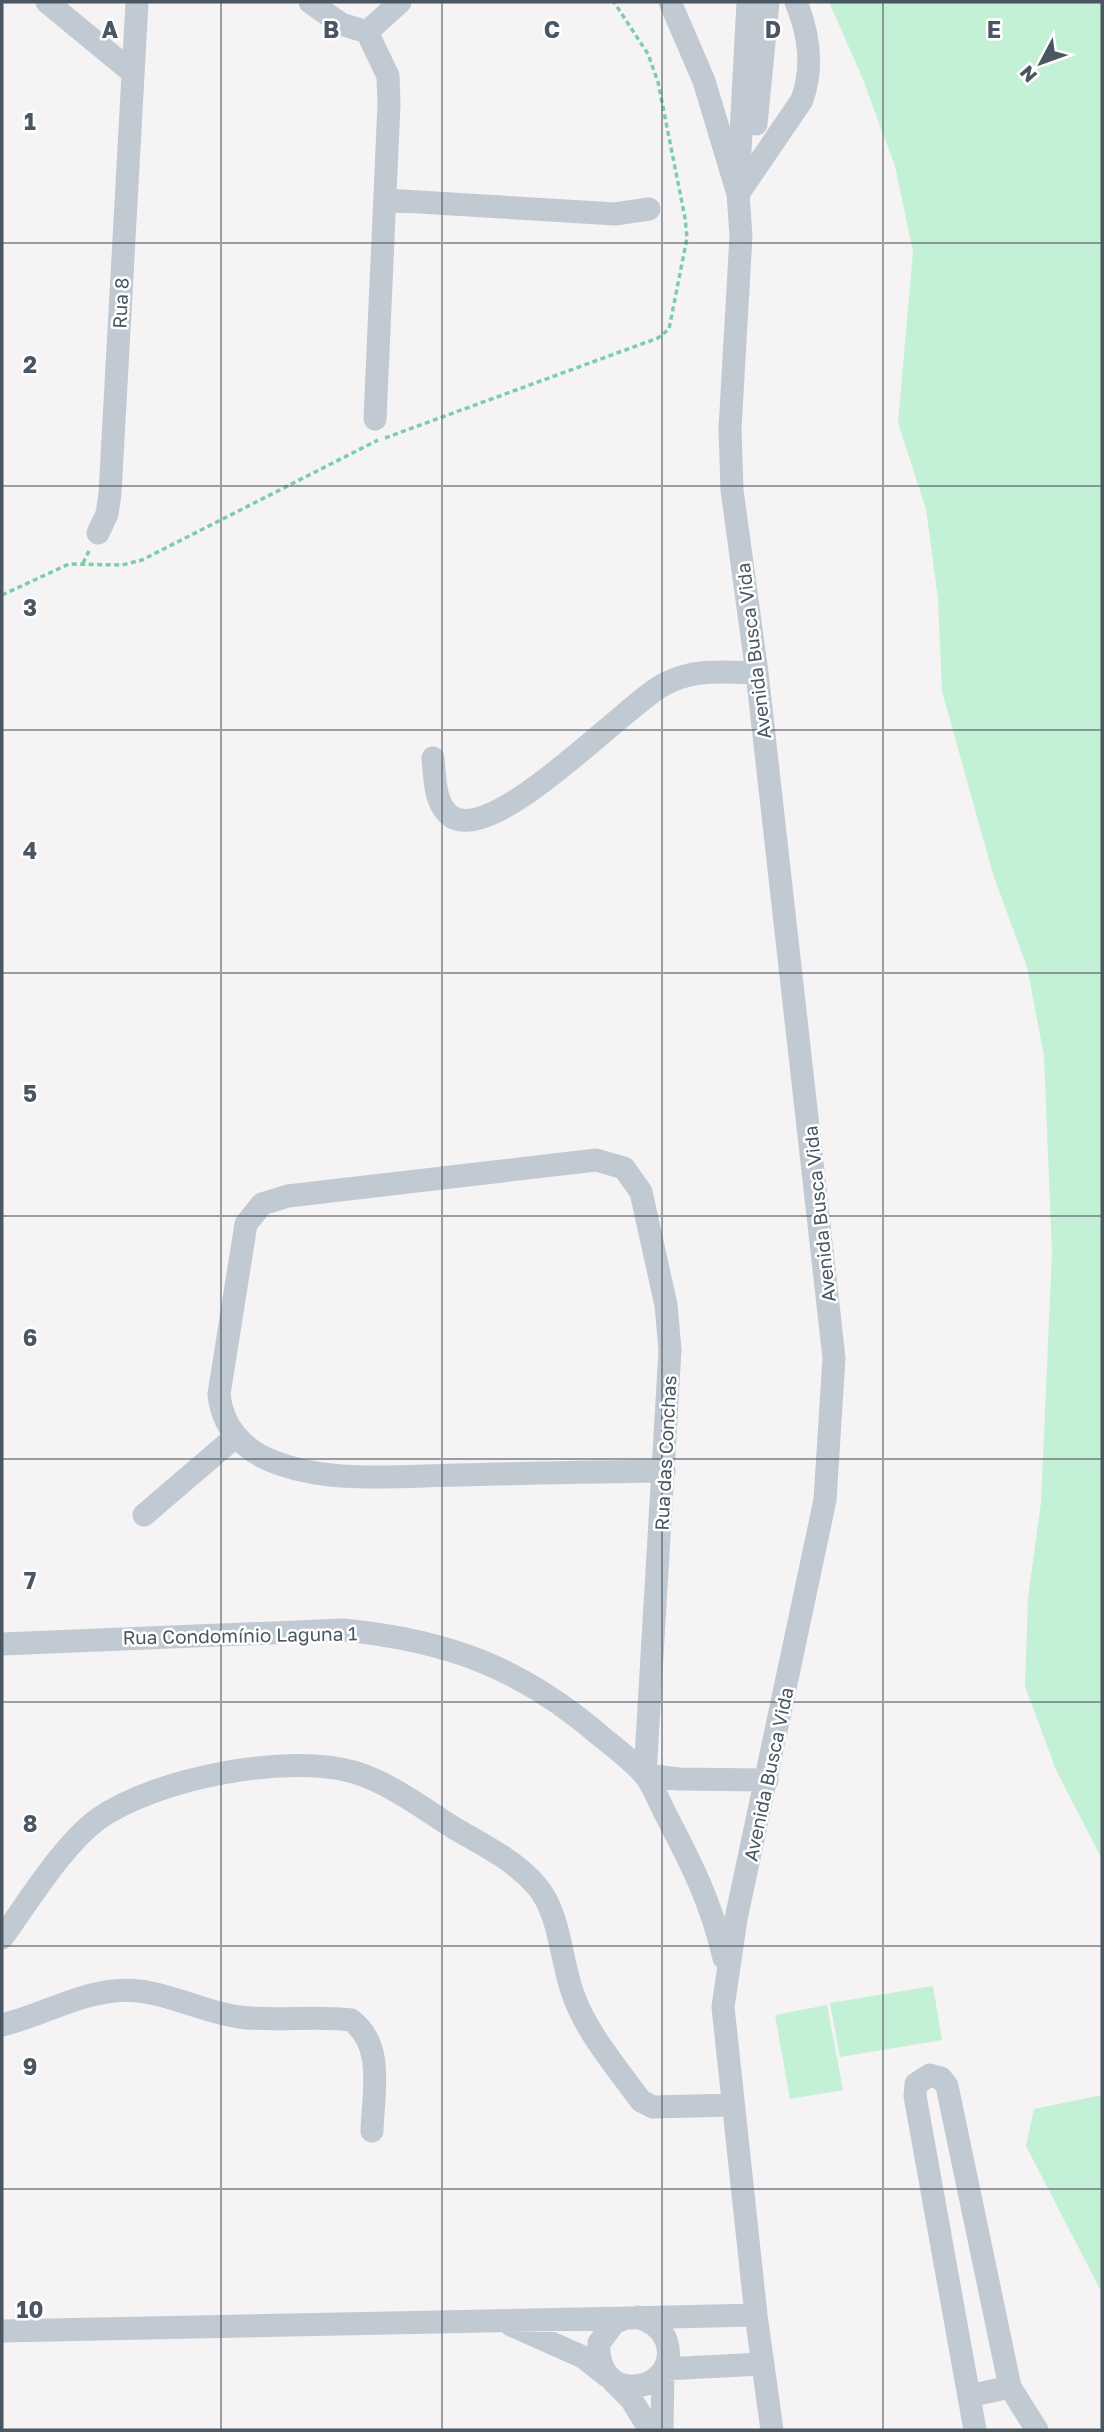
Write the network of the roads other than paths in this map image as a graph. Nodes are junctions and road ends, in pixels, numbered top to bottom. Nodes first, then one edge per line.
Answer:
1 (47, 2) edge
2 (137, 2) edge
3 (310, 2) edge
4 (400, 2) edge
5 (670, 2) edge
6 (748, 2) edge
7 (768, 2) edge
8 (796, 2) edge
9 (367, 32) junction
10 (132, 72) junction
11 (751, 174) junction
12 (738, 194) junction
13 (386, 200) junction
14 (649, 209) dead end
15 (375, 419) dead end
16 (98, 533) dead end
17 (757, 673) junction
18 (433, 758) dead end
19 (235, 1437) junction
20 (664, 1471) junction
21 (144, 1515) dead end
22 (2, 1644) edge
23 (645, 1775) junction
24 (767, 1780) junction
25 (2, 1938) edge
26 (727, 1969) junction
27 (2, 2025) edge
28 (732, 2105) junction
29 (372, 2131) dead end
30 (756, 2315) junction
31 (632, 2318) junction
32 (502, 2322) junction
33 (2, 2331) edge
34 (762, 2364) junction
35 (663, 2370) junction
36 (612, 2379) junction
37 (1010, 2388) junction
38 (969, 2396) junction
39 (650, 2430) edge
40 (662, 2430) edge
41 (772, 2430) edge
42 (975, 2430) edge
43 (1037, 2430) edge

1 - 10 street
2 - 10 street, Rua 8
3 - 9 street
4 - 9 street
5 - 12 street, Avenida Busca Vida
6 - 12 street
7 - 11 street
8 - 11 street
9 - 13 street
10 - 16 street, Rua 8
11 - 12 street
12 - 17 street, Avenida Busca Vida
13 - 14 street
13 - 15 street
17 - 18 street
17 - 24 street, Avenida Busca Vida
19 - 20 street
19 - 20 street, Rua das Conchas
19 - 21 street
20 - 23 street, Rua das Conchas
22 - 23 street, Rua Condomínio Laguna 1
23 - 24 street
23 - 26 street, Rua Condomínio Laguna 1
24 - 26 street, Avenida Busca Vida
25 - 28 street
26 - 28 street, Avenida Busca Vida
27 - 29 street
28 - 30 street, Avenida Busca Vida
30 - 31 street
30 - 34 street, Avenida Busca Vida
31 - 32 street
31 - 35 street
31 - 36 street
32 - 33 street
32 - 36 street
34 - 35 street
34 - 41 street, Avenida Busca Vida
35 - 36 street
35 - 40 street
36 - 39 street
37 - 38 street
37 - 38 street
37 - 43 street
38 - 42 street

